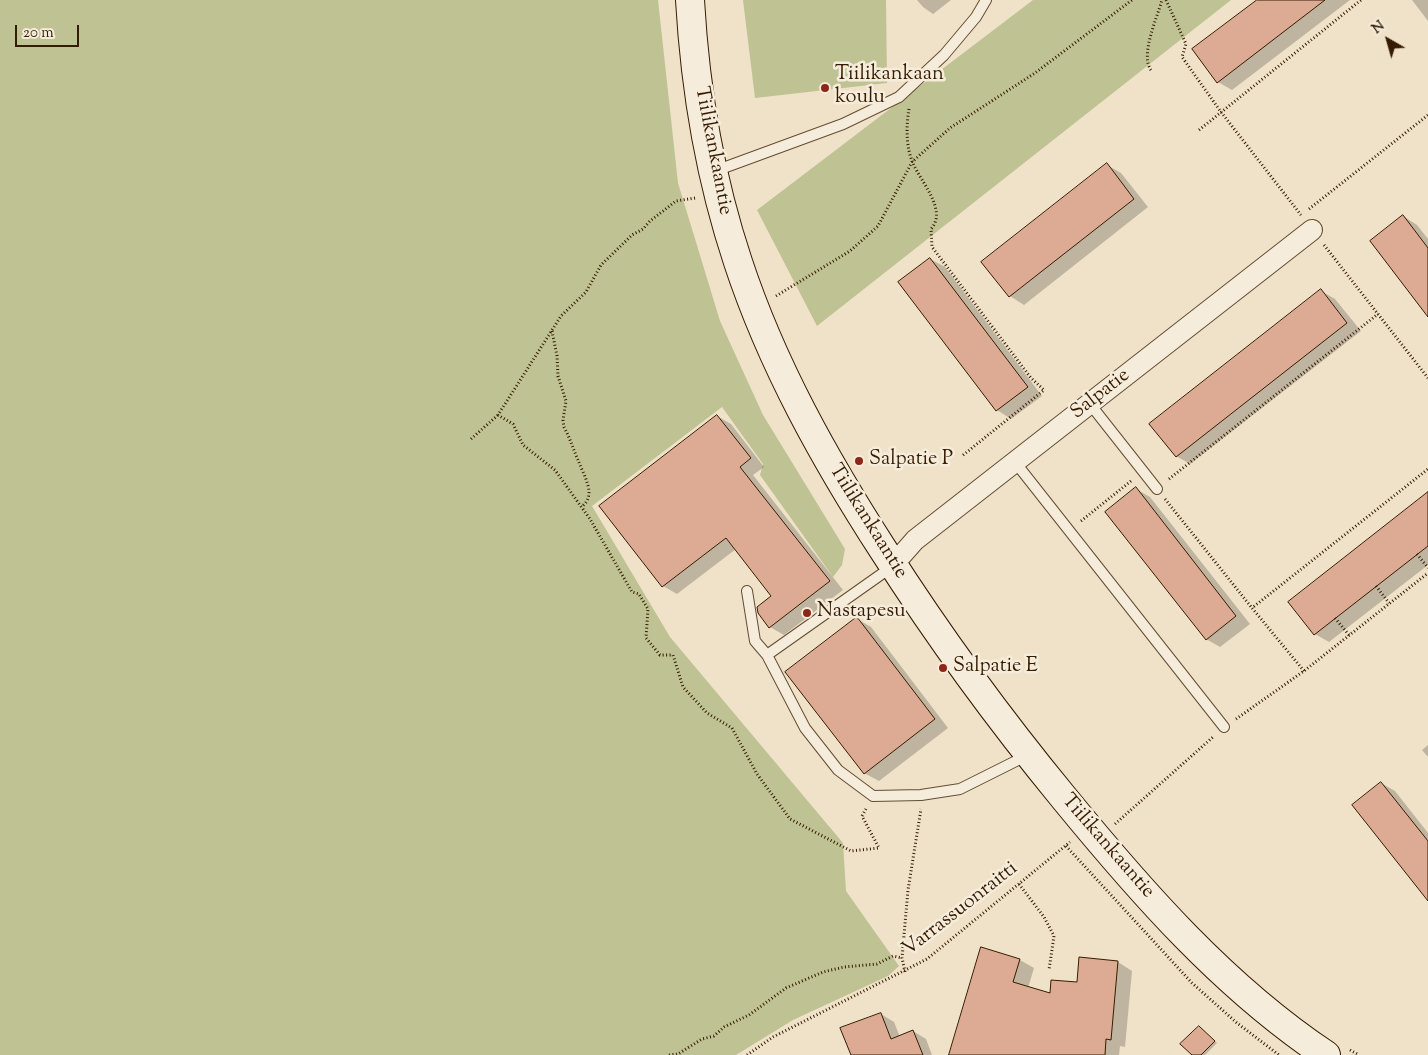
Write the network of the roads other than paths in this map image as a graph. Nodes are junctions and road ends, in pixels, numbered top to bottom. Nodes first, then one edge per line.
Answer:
1 (690, 0) edge
2 (986, 0) edge
3 (715, 183) junction
4 (1306, 222) road end
5 (1090, 404) junction
6 (1015, 462) junction
7 (1157, 489) road end
8 (893, 565) junction
9 (747, 591) dead end
10 (766, 655) junction
11 (1224, 727) road end
12 (1028, 755) junction
13 (1335, 1051) edge

1 - 3 street, Tiilikankaantie
2 - 3 lane
3 - 8 street, Tiilikankaantie
4 - 5 street, Salpatie
5 - 6 street, Salpatie
5 - 7 lane
6 - 8 street, Salpatie
6 - 11 lane
8 - 10 lane
8 - 12 street, Tiilikankaantie
9 - 10 lane
10 - 12 lane
12 - 13 street, Tiilikankaantie

